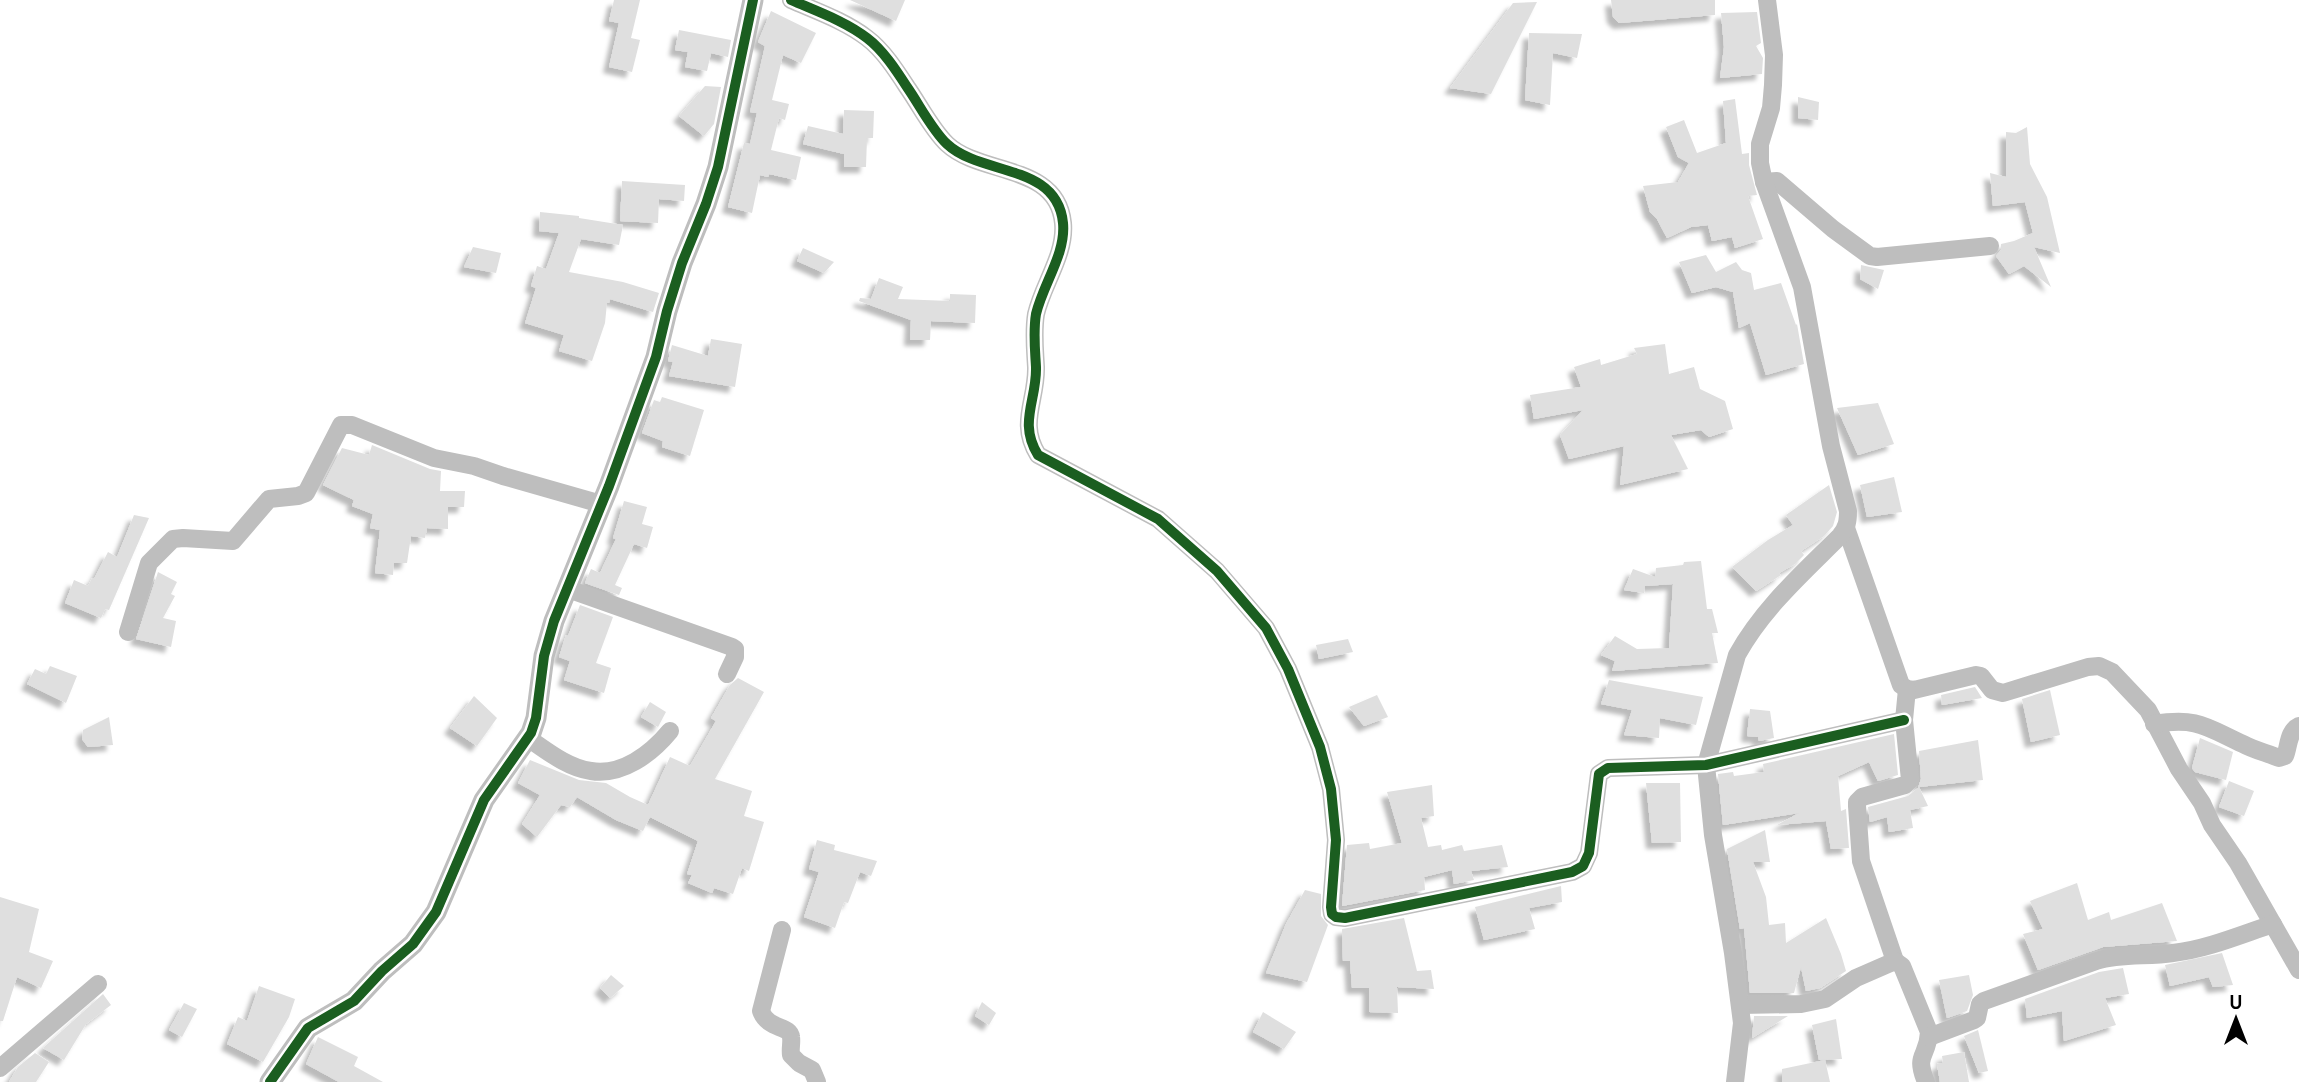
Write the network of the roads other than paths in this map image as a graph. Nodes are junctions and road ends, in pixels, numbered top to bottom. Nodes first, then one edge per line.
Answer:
1 (753, 0) edge
2 (791, 0) edge
3 (1767, 0) edge
4 (1764, 182) junction
5 (1990, 246) dead end
6 (601, 504) junction
7 (1846, 528) junction
8 (568, 589) junction
9 (128, 632) dead end
10 (727, 674) dead end
11 (1907, 690) junction
12 (1904, 720) junction
13 (2154, 724) junction
14 (2299, 726) edge
15 (670, 731) dead end
16 (528, 738) junction
17 (1706, 765) junction
18 (2273, 924) junction
19 (782, 930) dead end
20 (1895, 961) junction
21 (2299, 971) edge
22 (98, 984) dead end
23 (1740, 1004) junction
24 (1929, 1037) junction
25 (0, 1068) edge
26 (270, 1082) edge
27 (817, 1082) edge
28 (1735, 1082) edge
29 (1926, 1082) edge

1 - 6 street
2 - 17 street
3 - 4 street
4 - 5 street
4 - 7 street
6 - 8 street
6 - 9 street
7 - 11 street
7 - 17 street
8 - 10 street
8 - 16 street
11 - 12 street
11 - 13 street
12 - 17 street
12 - 20 street
13 - 14 street
13 - 18 street
15 - 16 street
16 - 26 street
17 - 23 street
18 - 21 street
18 - 24 street
19 - 27 street
20 - 23 street
20 - 24 street
22 - 25 street
23 - 28 street
24 - 29 street

